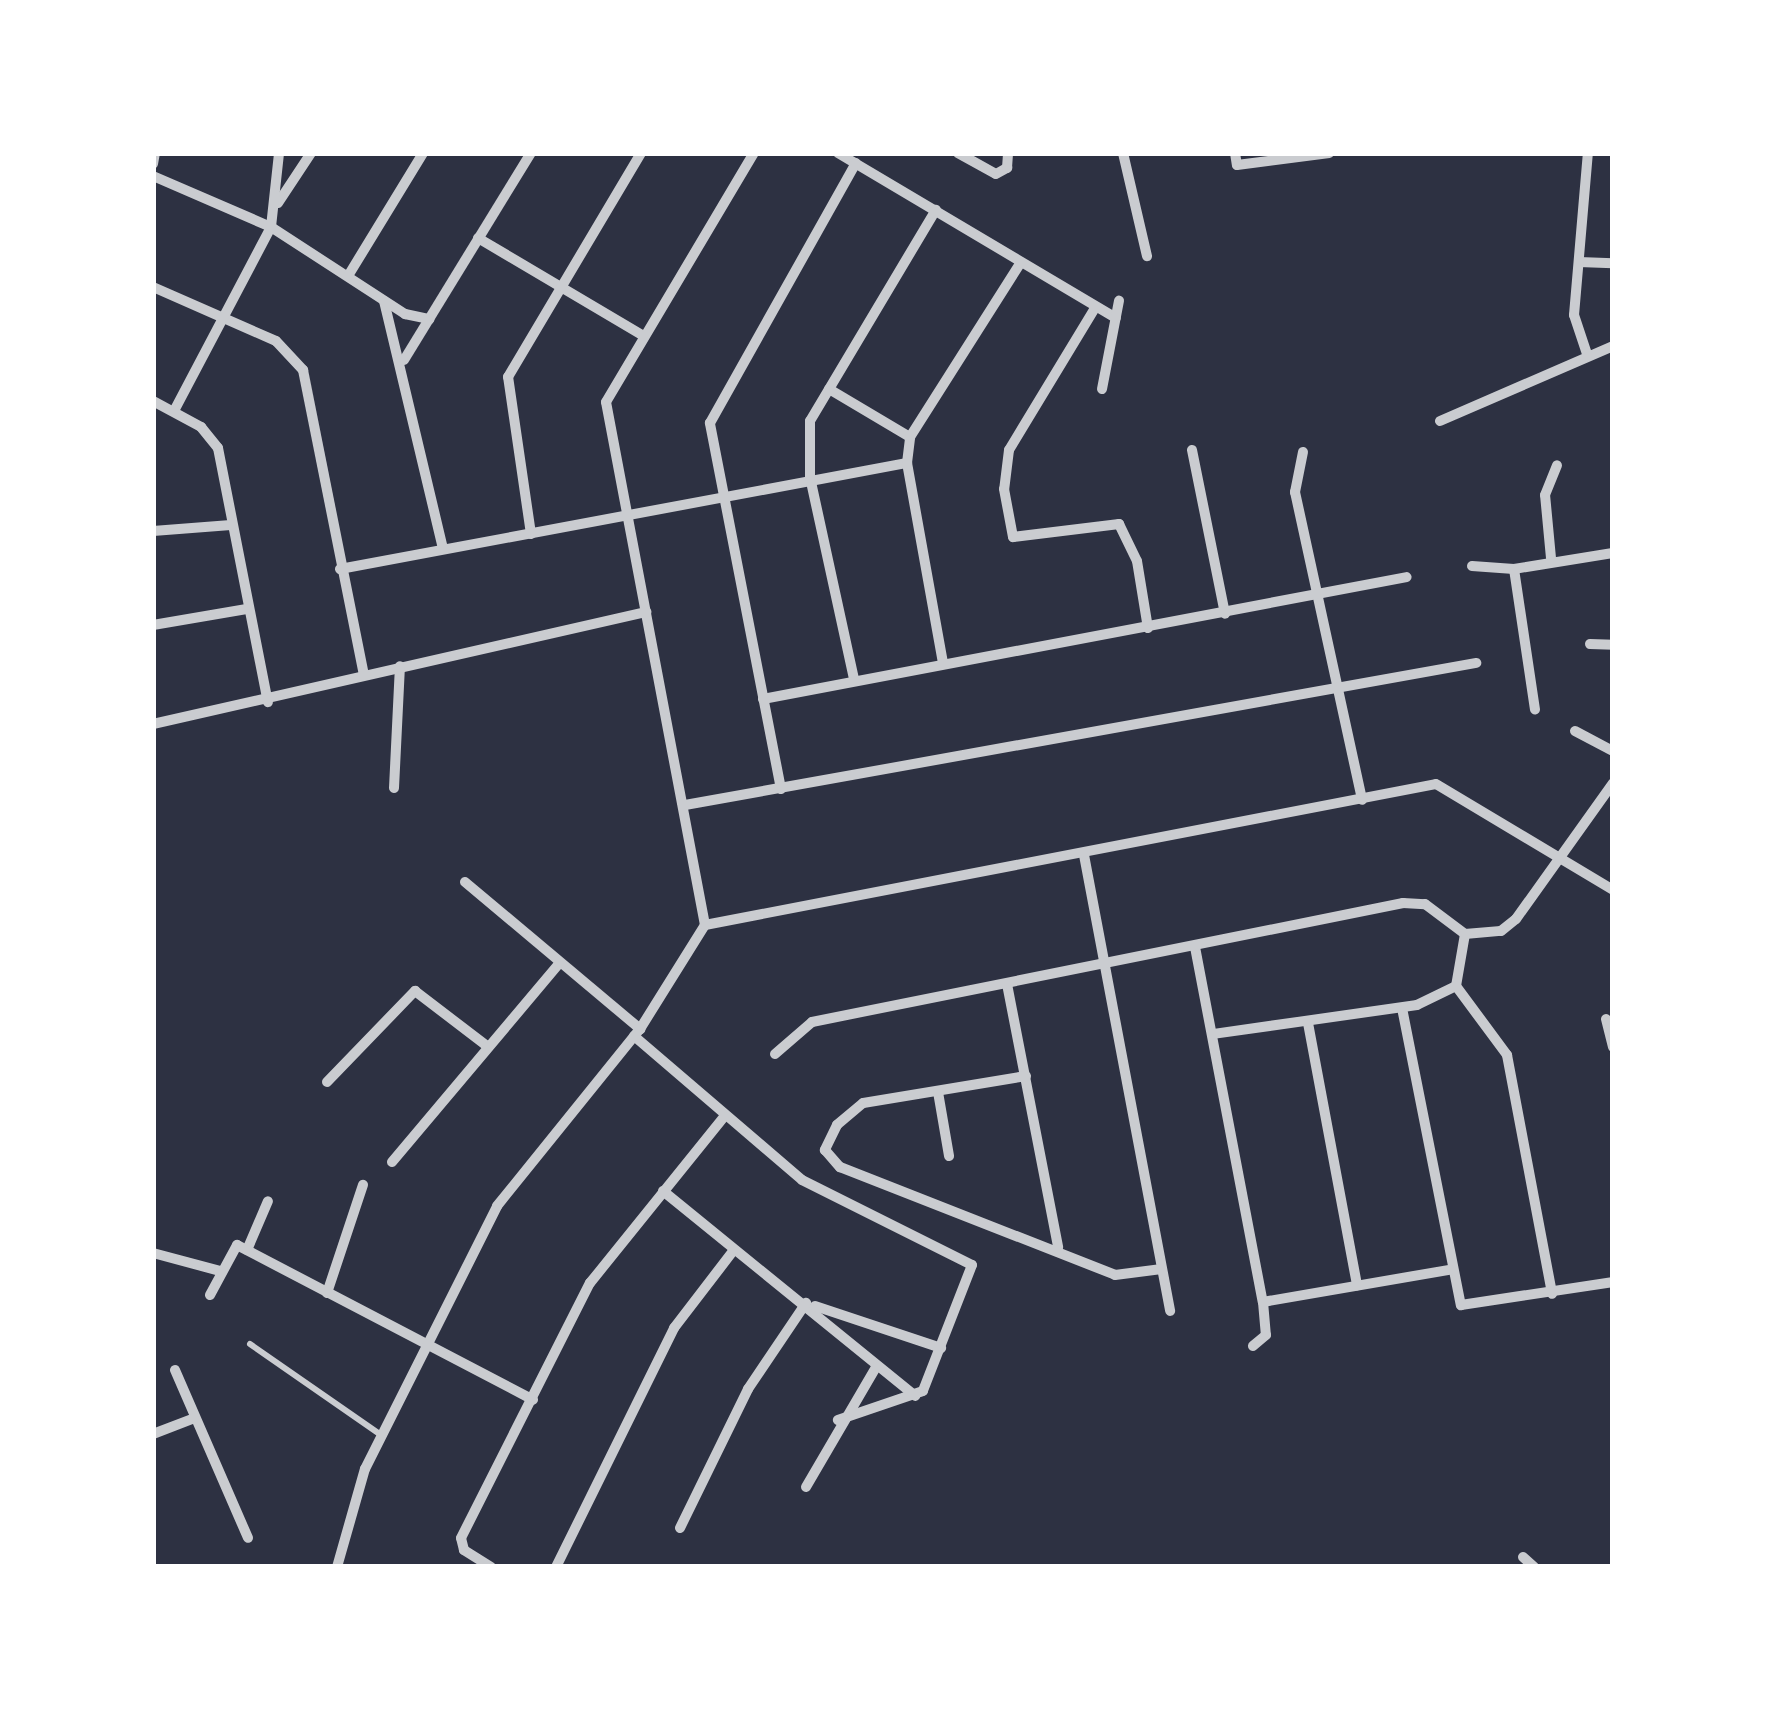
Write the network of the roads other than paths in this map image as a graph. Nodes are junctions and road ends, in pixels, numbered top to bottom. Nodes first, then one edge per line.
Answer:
1 (155, 153) edge
2 (278, 153) edge
3 (311, 153) edge
4 (423, 153) edge
5 (531, 153) edge
6 (641, 153) edge
7 (754, 153) edge
8 (838, 153) edge
9 (958, 153) edge
10 (1008, 153) edge
11 (1123, 153) edge
12 (1235, 153) edge
13 (1329, 153) edge
14 (1588, 153) edge
15 (153, 162) edge
16 (856, 163) junction
17 (153, 176) edge
18 (277, 206) junction
19 (936, 210) junction
20 (271, 227) junction
21 (478, 238) junction
22 (1147, 256) dead end
23 (1021, 262) junction
24 (1579, 262) junction
25 (1613, 263) edge
26 (349, 276) junction
27 (153, 287) edge
28 (561, 288) junction
29 (384, 301) junction
30 (1119, 301) dead end
31 (1095, 308) junction
32 (1115, 318) junction
33 (226, 319) junction
34 (429, 319) junction
35 (644, 336) junction
36 (1613, 346) edge
37 (1587, 354) junction
38 (404, 360) junction
39 (830, 389) junction
40 (1102, 389) dead end
41 (153, 401) edge
42 (174, 411) junction
43 (1441, 421) dead end
44 (910, 437) junction
45 (1192, 450) dead end
46 (1303, 452) dead end
47 (907, 463) junction
48 (1557, 465) dead end
49 (810, 478) junction
50 (721, 496) junction
51 (624, 514) junction
52 (230, 525) junction
53 (153, 531) edge
54 (531, 534) junction
55 (442, 549) junction
56 (1613, 553) edge
57 (1551, 558) junction
58 (1472, 566) dead end
59 (340, 569) junction
60 (1514, 569) junction
61 (1407, 577) dead end
62 (1316, 597) junction
63 (247, 608) junction
64 (646, 612) junction
65 (1225, 614) junction
66 (153, 625) edge
67 (1148, 628) junction
68 (1590, 644) dead end
69 (1613, 645) edge
70 (943, 663) junction
71 (1476, 663) dead end
72 (400, 666) junction
73 (364, 674) junction
74 (854, 680) junction
75 (1335, 693) junction
76 (763, 699) junction
77 (268, 702) junction
78 (1534, 709) dead end
79 (153, 724) edge
80 (1575, 730) dead end
81 (1613, 751) edge
82 (1613, 783) edge
83 (394, 788) dead end
84 (782, 789) junction
85 (1362, 800) junction
86 (685, 806) junction
87 (1084, 855) junction
88 (1562, 857) junction
89 (465, 882) dead end
90 (1613, 890) edge
91 (705, 925) junction
92 (1466, 934) junction
93 (1195, 947) junction
94 (559, 964) junction
95 (1103, 965) junction
96 (1007, 984) junction
97 (1456, 986) junction
98 (1402, 1008) junction
99 (1606, 1019) dead end
100 (1308, 1023) junction
101 (637, 1032) junction
102 (1212, 1034) junction
103 (488, 1046) junction
104 (1613, 1047) edge
105 (775, 1054) dead end
106 (1026, 1076) junction
107 (327, 1082) dead end
108 (938, 1092) junction
109 (724, 1117) junction
110 (949, 1156) dead end
111 (392, 1162) dead end
112 (363, 1185) dead end
113 (663, 1191) junction
114 (268, 1202) dead end
115 (242, 1247) junction
116 (1058, 1247) junction
117 (733, 1252) junction
118 (153, 1253) edge
119 (1162, 1269) junction
120 (1449, 1270) junction
121 (220, 1271) junction
122 (1613, 1282) edge
123 (1358, 1285) junction
124 (327, 1293) junction
125 (1552, 1294) junction
126 (210, 1295) dead end
127 (1263, 1302) junction
128 (806, 1303) junction
129 (1170, 1311) dead end
130 (250, 1343) dead end
131 (430, 1345) junction
132 (1253, 1346) dead end
133 (941, 1348) junction
134 (876, 1367) junction
135 (175, 1370) dead end
136 (915, 1396) junction
137 (533, 1400) junction
138 (195, 1418) junction
139 (838, 1420) junction
140 (153, 1433) edge
141 (381, 1435) junction
142 (806, 1486) dead end
143 (680, 1528) dead end
144 (248, 1538) dead end
145 (1523, 1557) dead end
146 (337, 1567) edge
147 (491, 1567) edge
148 (556, 1567) edge
149 (1534, 1567) edge

1 - 15 street
2 - 18 street
3 - 18 street
4 - 26 street
5 - 21 street
6 - 28 street
7 - 35 street
8 - 16 street
9 - 10 street
11 - 22 street
12 - 13 street
14 - 24 street
16 - 19 street
16 - 50 street
17 - 20 street
18 - 20 street
19 - 23 street
19 - 39 street
20 - 26 street
20 - 33 street
21 - 28 street
21 - 34 street
23 - 31 street
23 - 44 street
24 - 25 street
24 - 37 street
26 - 29 street
27 - 33 street
28 - 35 street
28 - 54 street
29 - 34 street
29 - 38 street
30 - 32 street
31 - 32 street
31 - 67 street
32 - 40 street
33 - 42 street
33 - 59 street
34 - 38 street
35 - 51 street
36 - 37 street
37 - 43 street
38 - 55 street
39 - 44 street
39 - 49 street
41 - 42 street
42 - 52 street
44 - 47 street
45 - 65 street
46 - 62 street
47 - 49 street
47 - 70 street
48 - 57 street
49 - 50 street
49 - 74 street
50 - 51 street
50 - 76 street
51 - 54 street
51 - 64 street
52 - 53 street
52 - 63 street
54 - 55 street
55 - 59 street
56 - 57 street
57 - 60 street
58 - 60 street
59 - 73 street
60 - 78 street
61 - 62 street
62 - 65 street
62 - 75 street
63 - 66 street
63 - 77 street
64 - 72 street
64 - 86 street
65 - 67 street
67 - 70 street
68 - 69 street
70 - 74 street
71 - 75 street
72 - 73 street
72 - 83 street
73 - 77 street
74 - 76 street
75 - 84 street
75 - 85 street
76 - 84 street
77 - 79 street
80 - 81 street
82 - 88 street
84 - 86 street
85 - 87 street
85 - 88 street
86 - 91 street
87 - 91 street
87 - 95 street
88 - 90 street
88 - 92 street
89 - 94 street
91 - 101 street
92 - 93 street
92 - 97 street
93 - 95 street
93 - 102 street
94 - 101 street
94 - 103 street
95 - 96 street
95 - 119 street
96 - 105 street
96 - 106 street
97 - 98 street
97 - 125 street
98 - 100 street
98 - 120 street
99 - 104 street
100 - 102 street
100 - 123 street
101 - 109 street
101 - 131 street
102 - 127 street
103 - 107 street
103 - 111 street
106 - 108 street
106 - 116 street
108 - 110 street
108 - 116 street
109 - 113 street
109 - 133 street
112 - 124 street
113 - 117 street
113 - 137 street
114 - 115 street
115 - 121 street
115 - 124 street
116 - 119 street
117 - 128 street
117 - 148 street
118 - 121 street
119 - 129 street
120 - 123 street
120 - 125 street
121 - 126 street
122 - 125 street
123 - 127 street
124 - 131 street
127 - 132 street
128 - 133 street
128 - 134 street
128 - 143 street
130 - 141 lane
131 - 137 street
131 - 141 street
133 - 136 street
134 - 136 street
134 - 139 street
135 - 138 street
136 - 139 street
137 - 147 street
138 - 140 street
138 - 144 street
139 - 142 street
141 - 146 street
145 - 149 street

